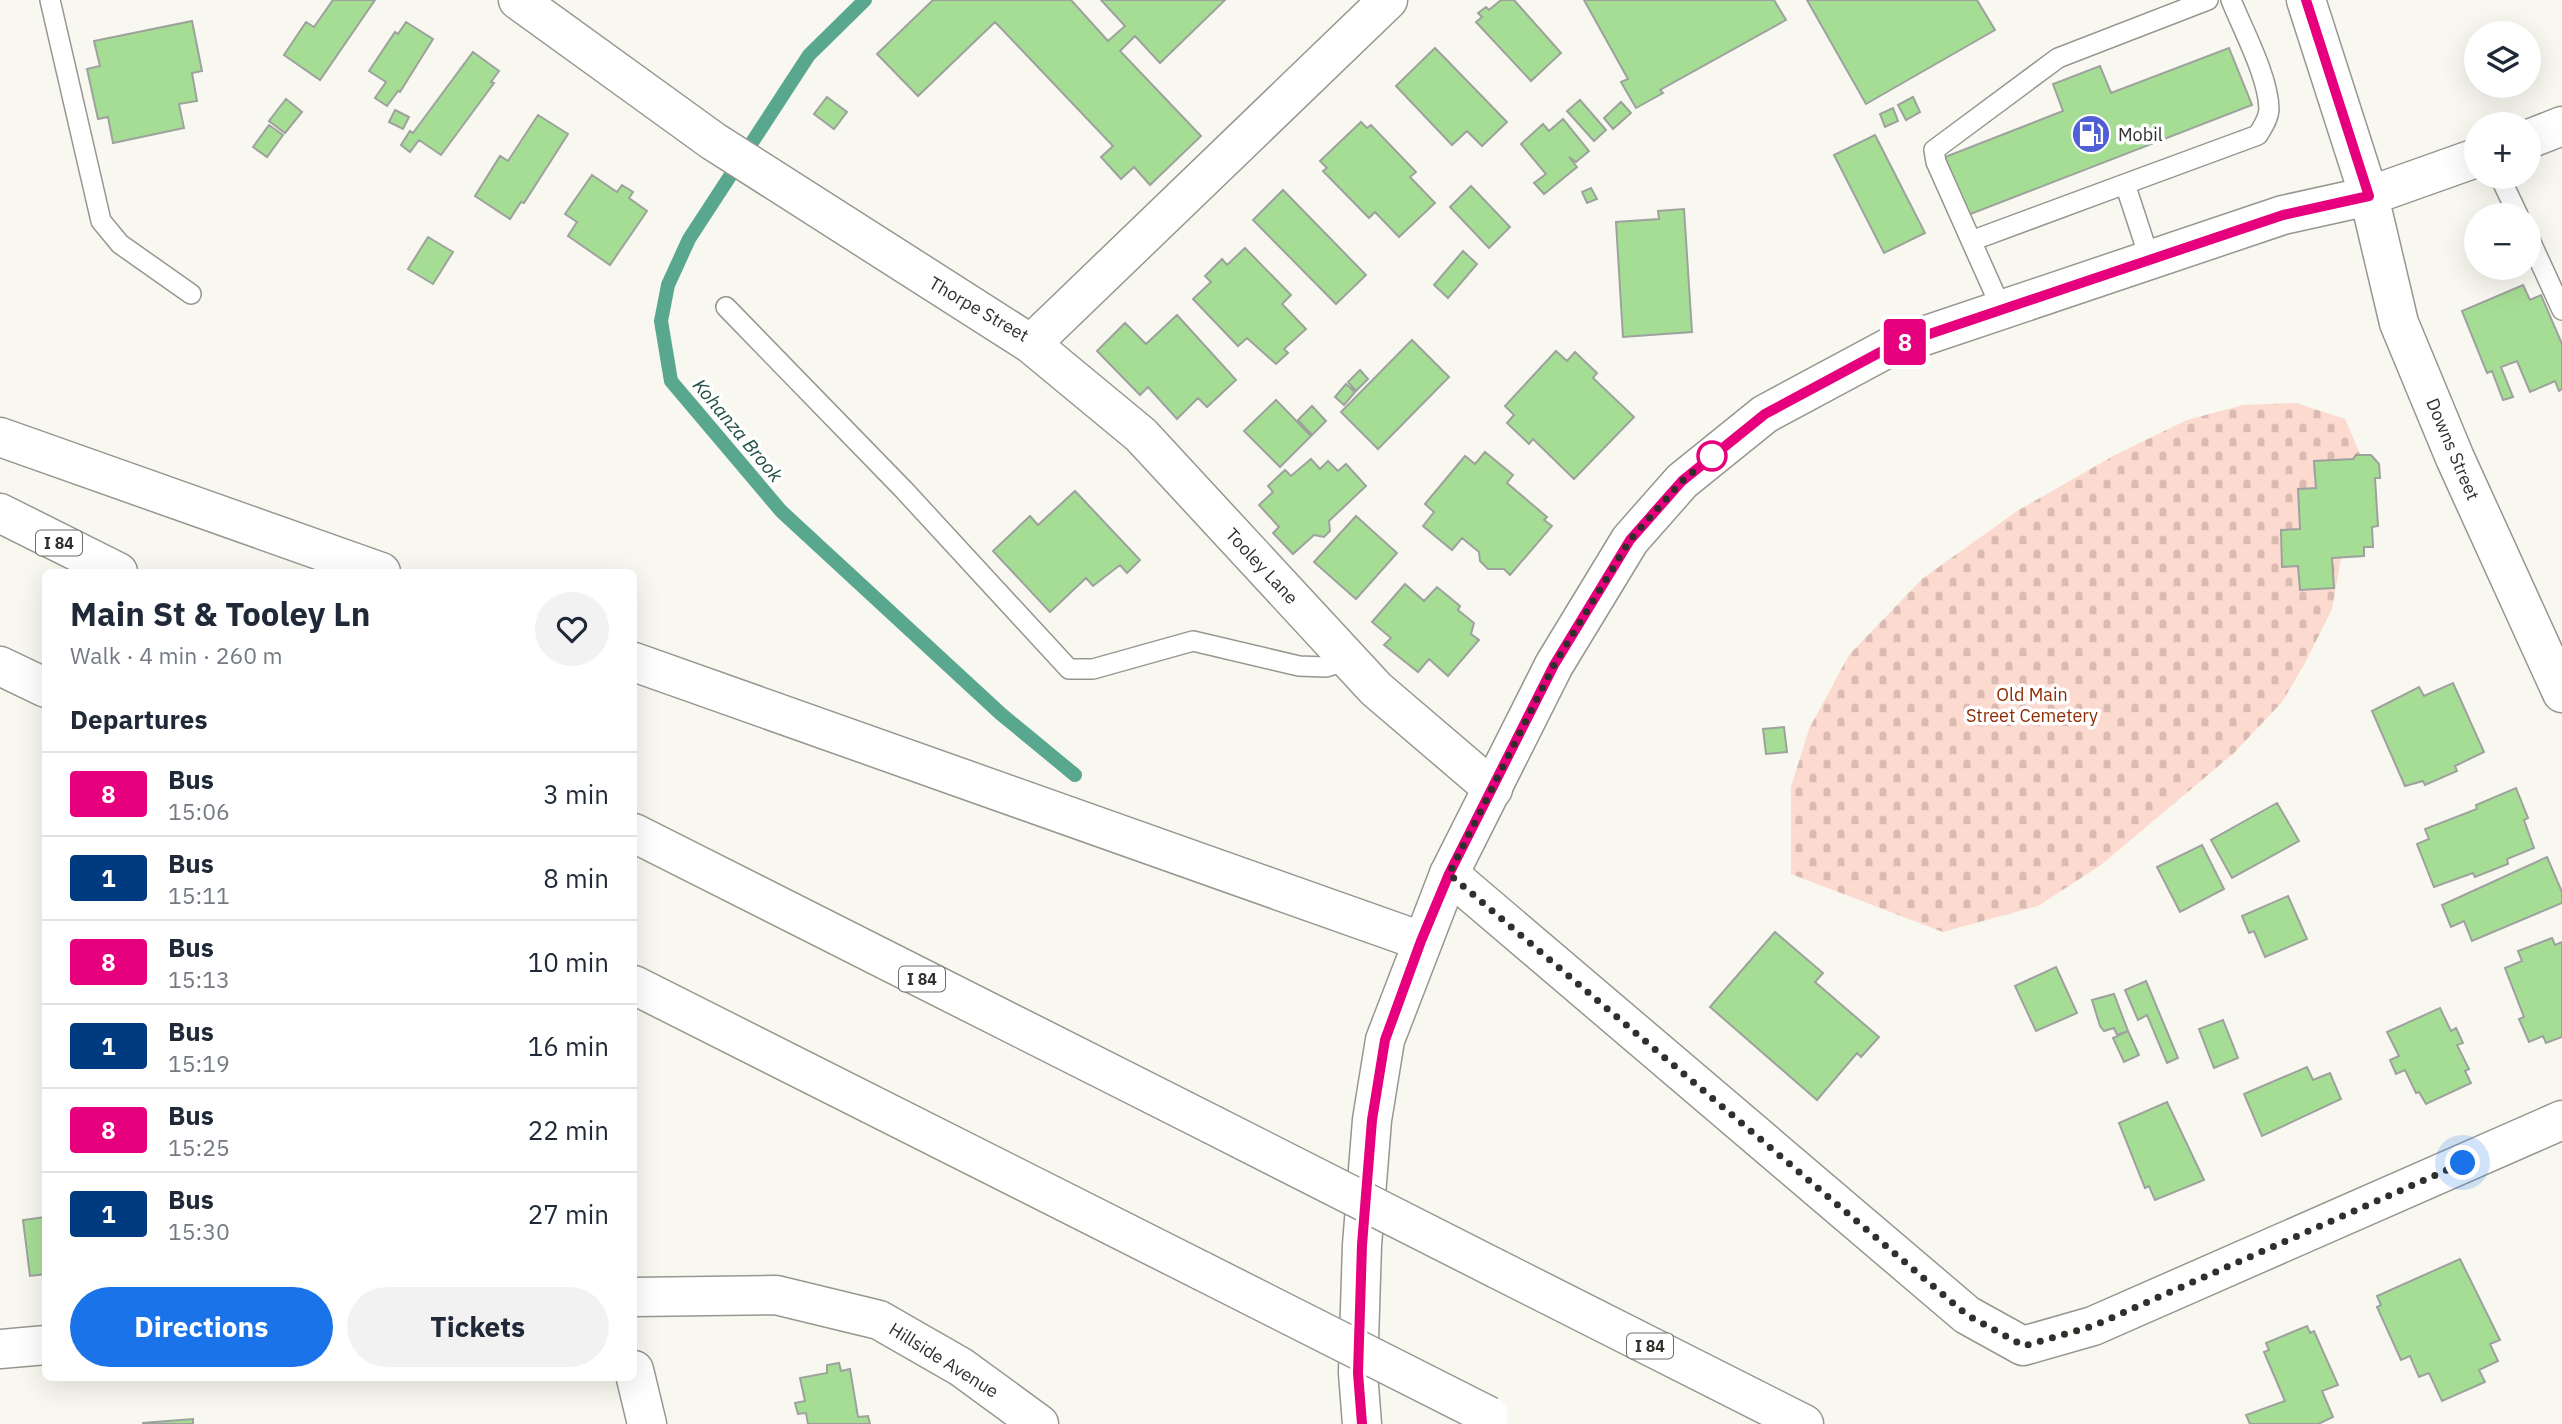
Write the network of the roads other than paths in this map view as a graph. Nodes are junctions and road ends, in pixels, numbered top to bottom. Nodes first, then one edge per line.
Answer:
1 (50, 0) edge
2 (518, 0) edge
3 (1388, 0) edge
4 (2208, 0) edge
5 (2231, 0) edge
6 (2306, 0) edge
7 (2562, 126) edge
8 (2541, 134) edge
9 (2464, 162) edge
10 (2125, 184) junction
11 (2369, 196) junction
12 (1971, 241) junction
13 (2150, 260) junction
14 (2541, 264) edge
15 (191, 294) dead end
16 (726, 307) dead end
17 (2002, 310) junction
18 (2562, 310) edge
19 (1031, 344) junction
20 (0, 437) edge
21 (0, 513) edge
22 (112, 569) edge
23 (373, 569) edge
24 (1349, 660) junction
25 (637, 663) edge
26 (0, 666) edge
27 (42, 686) edge
28 (2562, 693) edge
29 (1493, 789) junction
30 (637, 835) edge
31 (1449, 874) junction
32 (1421, 941) junction
33 (637, 987) edge
34 (2562, 1120) edge
35 (637, 1297) edge
36 (42, 1345) edge
37 (0, 1349) edge
38 (637, 1381) edge
39 (1498, 1421) edge
40 (647, 1424) edge
41 (1039, 1424) edge
42 (1362, 1424) edge
43 (1804, 1424) edge

1 - 15 lane
2 - 19 main road, Thorpe Street
3 - 19 main road, Thorpe Street
4 - 12 lane
5 - 10 lane
6 - 11 main road, Downs Street
7 - 8 main road
9 - 11 main road
10 - 12 lane
10 - 13 lane
11 - 13 main road
11 - 28 main road, Downs Street
12 - 17 lane
13 - 17 main road
14 - 18 lane
16 - 24 lane
17 - 29 main road
19 - 24 main road, Tooley Lane
20 - 23 main road
21 - 22 main road, I 84
24 - 29 main road, Tooley Lane
25 - 32 main road
26 - 27 main road
29 - 31 main road
30 - 43 main road, I 84, bridge
31 - 32 main road
31 - 34 main road
32 - 42 main road
33 - 39 main road, bridge
35 - 41 main road, Hillside Avenue
36 - 37 main road
38 - 40 main road

